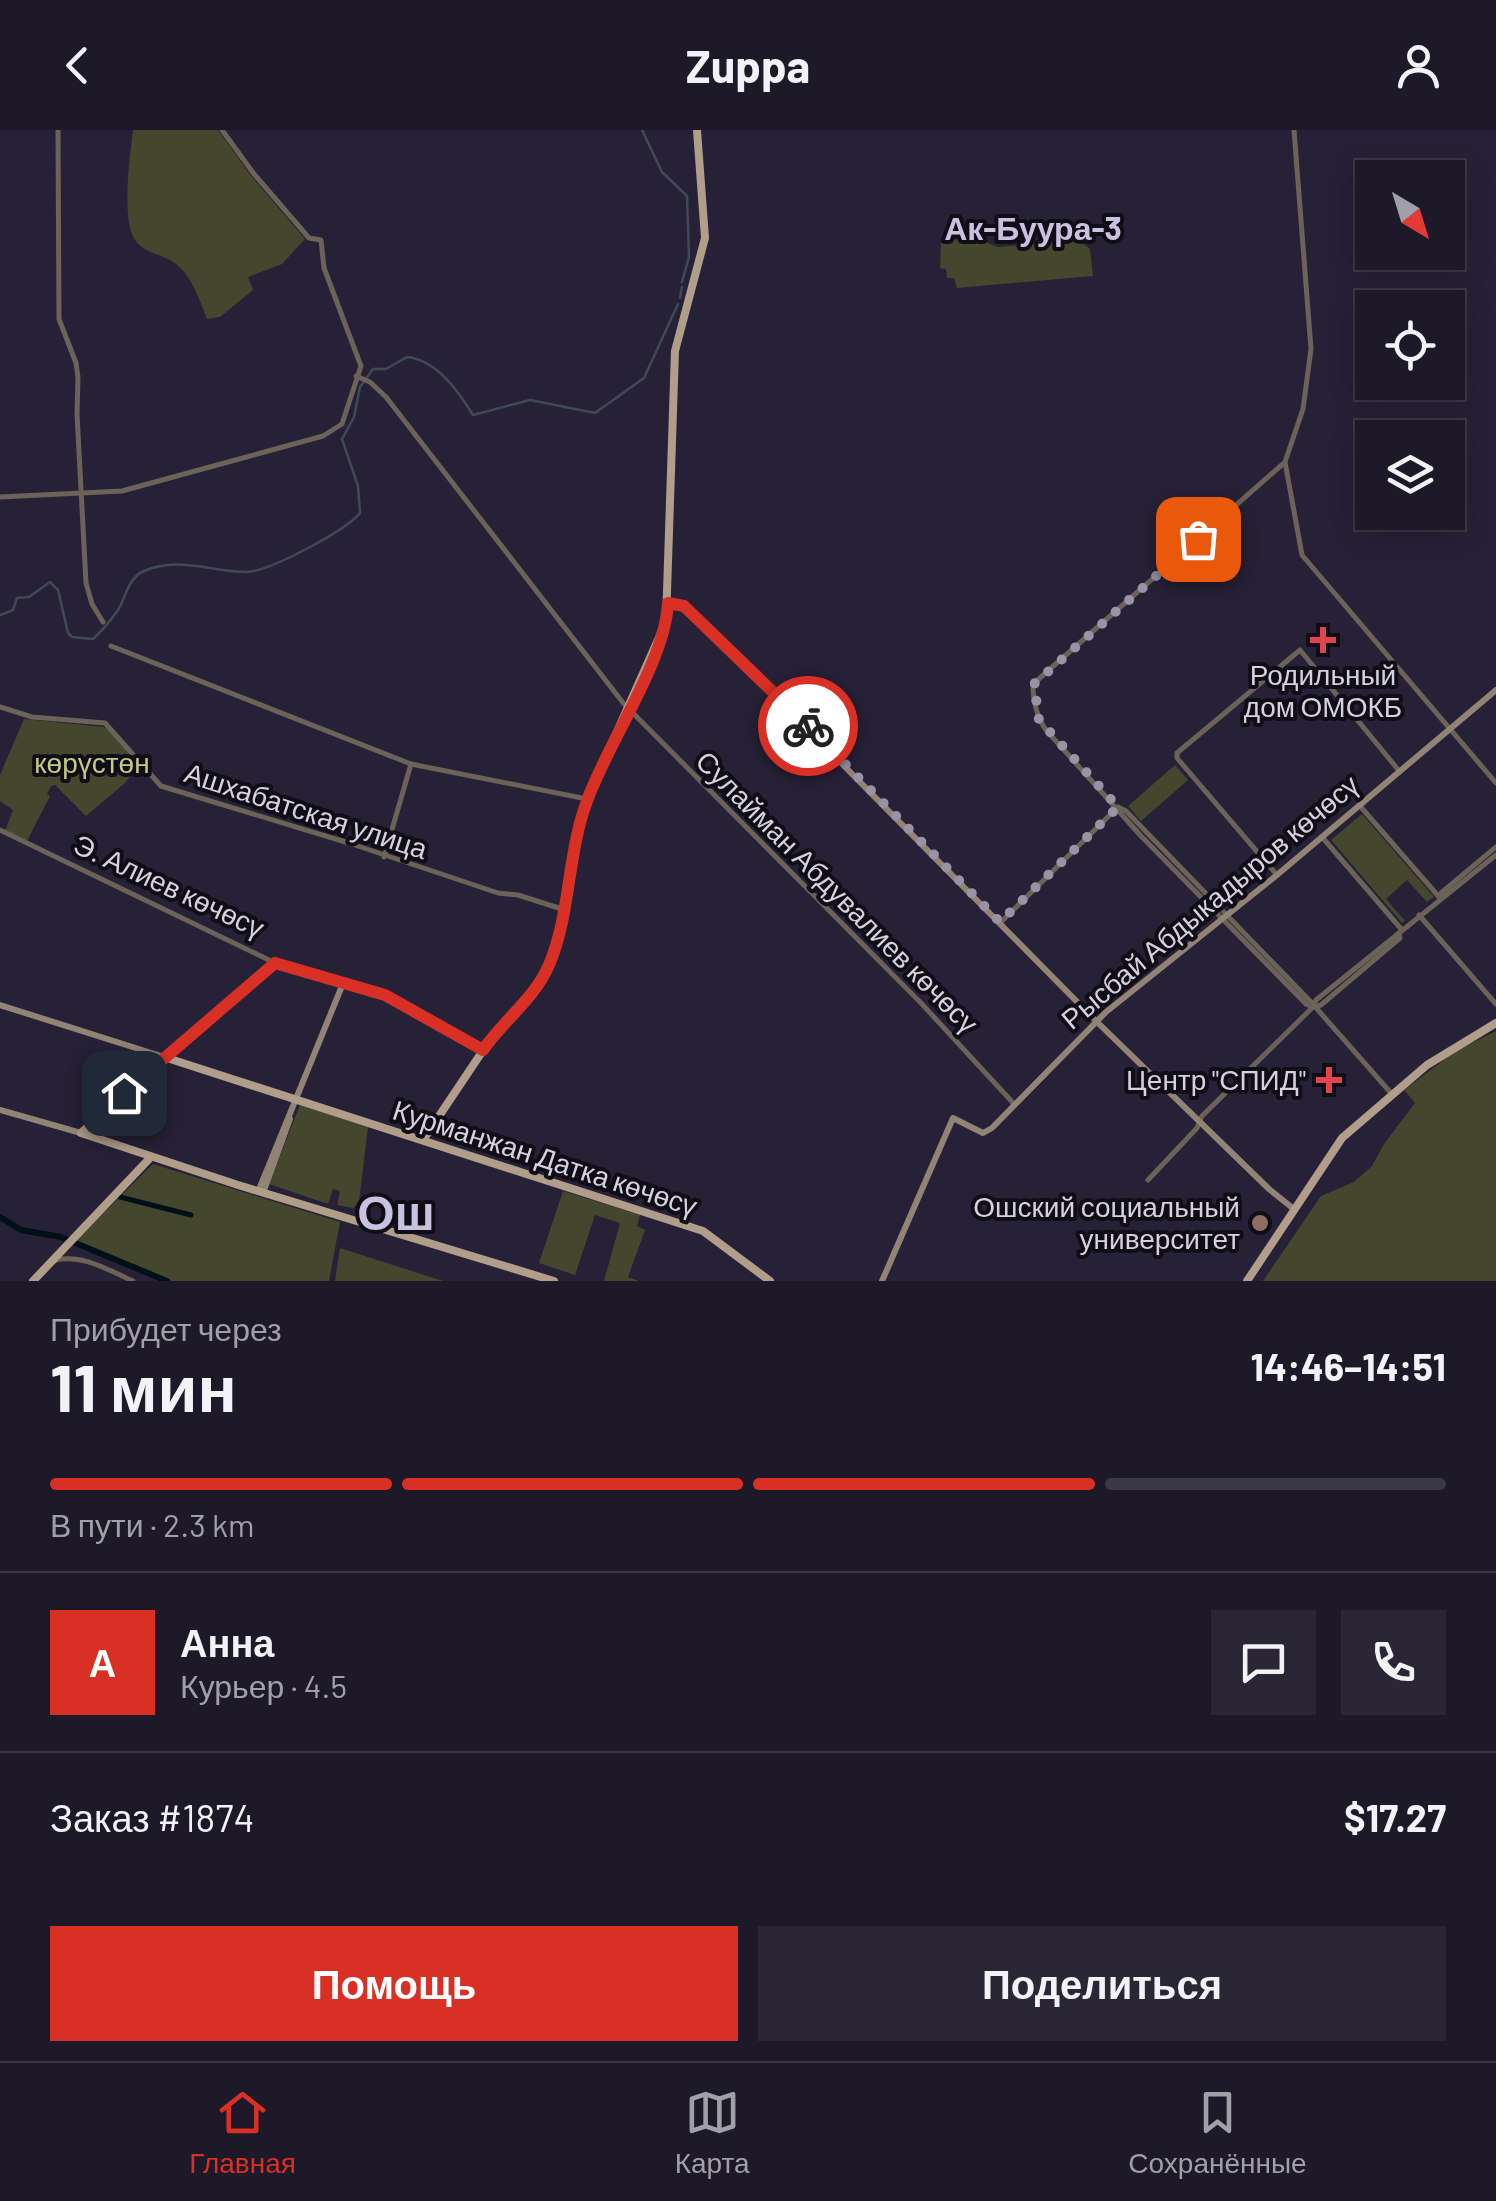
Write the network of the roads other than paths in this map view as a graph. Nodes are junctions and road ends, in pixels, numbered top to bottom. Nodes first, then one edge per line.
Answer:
1 (58, 130) edge
2 (222, 130) edge
3 (697, 130) edge
4 (1294, 130) edge
5 (359, 377) junction
6 (1285, 462) junction
7 (81, 493) junction
8 (0, 497) edge
9 (668, 603) junction
10 (104, 622) dead end
11 (111, 646) dead end
12 (1496, 690) edge
13 (0, 706) edge
14 (629, 708) junction
15 (1450, 730) junction
16 (412, 764) junction
17 (1400, 772) junction
18 (1496, 783) edge
19 (587, 799) junction
20 (1360, 806) junction
21 (1118, 807) junction
22 (0, 830) edge
23 (1322, 837) junction
24 (1496, 851) edge
25 (384, 856) junction
26 (1277, 875) junction
27 (1440, 898) junction
28 (565, 910) junction
29 (1420, 915) junction
30 (1226, 917) junction
31 (1000, 922) junction
32 (1401, 931) junction
33 (275, 963) junction
34 (344, 981) junction
35 (1496, 1004) edge
36 (0, 1006) edge
37 (1313, 1007) junction
38 (1096, 1021) junction
39 (1496, 1023) edge
40 (483, 1050) junction
41 (164, 1057) junction
42 (1391, 1093) junction
43 (295, 1099) junction
44 (1015, 1104) junction
45 (0, 1110) edge
46 (1200, 1122) junction
47 (80, 1133) junction
48 (422, 1140) junction
49 (150, 1158) junction
50 (1148, 1180) dead end
51 (261, 1192) junction
52 (1296, 1210) junction
53 (52, 1258) junction
54 (33, 1281) edge
55 (133, 1281) edge
56 (554, 1281) edge
57 (770, 1281) edge
58 (882, 1281) edge
59 (1247, 1281) edge

1 - 7 street
2 - 5 street
3 - 9 main road
4 - 6 street
5 - 7 street
5 - 14 street, Сулайман Абдувалиев көчөсү
6 - 15 street
6 - 21 street
7 - 8 street
7 - 10 street
9 - 14 main road
9 - 31 main road
11 - 16 street
12 - 15 main road, Рысбай Абдыкадыров көчөсү
13 - 25 street, Ашхабатская улица
14 - 19 main road
14 - 44 street, Сулайман Абдувалиев көчөсү
15 - 17 main road, Рысбай Абдыкадыров көчөсү
15 - 18 street
16 - 19 street
16 - 25 street
17 - 20 main road, Рысбай Абдыкадыров көчөсү
17 - 26 street
19 - 28 main road
20 - 23 main road, Рысбай Абдыкадыров көчөсү
20 - 27 street
21 - 30 street
21 - 31 street
22 - 33 street, Э. Алиев көчөсү
23 - 26 main road, Рысбай Абдыкадыров көчөсү
23 - 32 street
24 - 27 street
25 - 28 street, Ашхабатская улица
26 - 30 main road, Рысбай Абдыкадыров көчөсү
27 - 29 street
28 - 40 main road
29 - 32 street
29 - 35 street
30 - 37 street
30 - 38 main road, Рысбай Абдыкадыров көчөсү
31 - 38 main road
32 - 37 street
33 - 34 main road, Э. Алиев көчөсү
33 - 41 main road
34 - 40 main road, Э. Алиев көчөсү
34 - 43 main road
36 - 41 main road
37 - 42 street
37 - 46 street
38 - 44 main road, Рысбай Абдыкадыров көчөсү
38 - 46 main road
39 - 42 main road
40 - 48 main road
41 - 43 main road, Курманжан Датка көчөсү
41 - 47 main road
42 - 52 main road
43 - 48 main road, Курманжан Датка көчөсү
43 - 51 main road
44 - 58 main road, Рысбай Абдыкадыров көчөсү
45 - 47 main road
46 - 50 street
46 - 52 main road
47 - 49 main road
48 - 57 main road, Курманжан Датка көчөсү
49 - 51 main road
49 - 53 main road
51 - 56 main road
52 - 59 main road
53 - 54 main road
53 - 55 street

